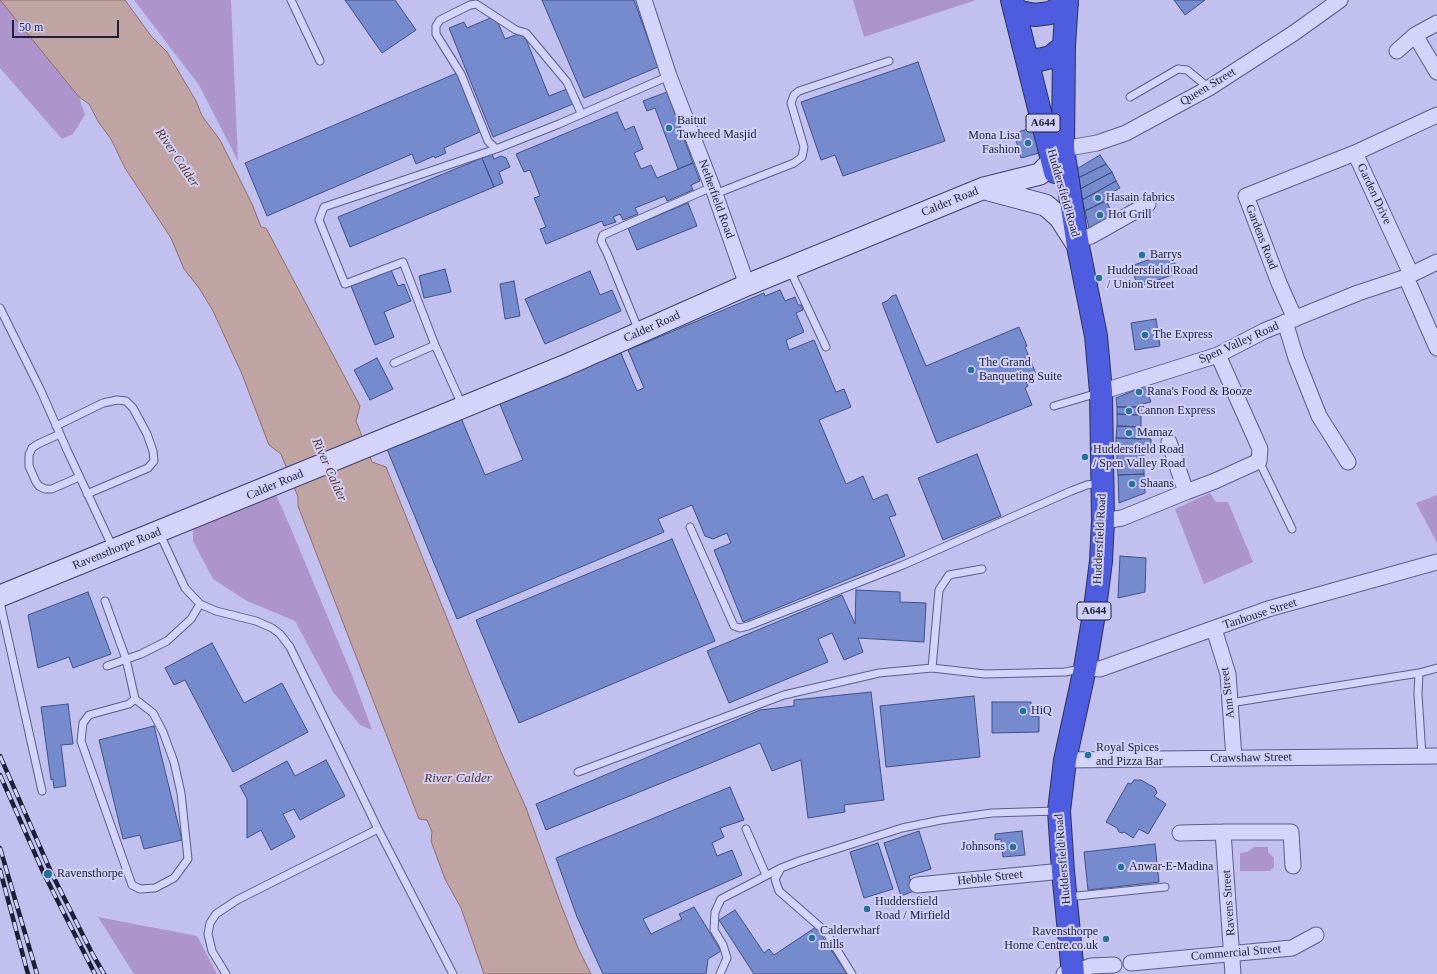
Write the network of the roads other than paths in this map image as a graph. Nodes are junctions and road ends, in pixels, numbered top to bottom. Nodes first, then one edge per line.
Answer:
1 (291, 0) edge
2 (644, 0) edge
3 (1340, 0) edge
4 (1067, 2) edge
5 (1013, 5) edge
6 (1437, 23) edge
7 (1415, 35) junction
8 (1064, 46) junction
9 (1397, 51) dead end
10 (1026, 58) junction
11 (889, 60) dead end
12 (320, 61) dead end
13 (1437, 72) edge
14 (668, 76) junction
15 (1209, 88) junction
16 (1130, 97) dead end
17 (582, 113) junction
18 (1437, 115) edge
19 (496, 149) junction
20 (1356, 153) junction
21 (1058, 155) junction
22 (984, 188) junction
23 (714, 191) junction
24 (1148, 204) dead end
25 (1078, 243) junction
26 (1437, 262) edge
27 (789, 268) junction
28 (1408, 275) junction
29 (747, 285) junction
30 (0, 308) edge
31 (1290, 321) junction
32 (640, 333) junction
33 (435, 345) junction
34 (826, 347) dead end
35 (1437, 348) edge
36 (1218, 355) junction
37 (394, 363) dead end
38 (1101, 392) junction
39 (1054, 406) dead end
40 (463, 408) junction
41 (56, 426) junction
42 (60, 434) junction
43 (1169, 442) dead end
44 (1259, 461) junction
45 (1348, 462) dead end
46 (79, 477) junction
47 (1102, 482) junction
48 (1186, 492) junction
49 (87, 494) junction
50 (234, 502) joint
51 (1103, 521) junction
52 (690, 527) dead end
53 (1292, 529) dead end
54 (159, 532) junction
55 (114, 550) junction
56 (1437, 562) edge
57 (982, 569) dead end
58 (0, 596) edge
59 (105, 601) dead end
60 (0, 602) edge
61 (200, 604) junction
62 (1214, 629) junction
63 (126, 659) junction
64 (107, 666) dead end
65 (932, 668) junction
66 (1085, 668) junction
67 (1437, 668) edge
68 (1419, 673) junction
69 (135, 699) junction
70 (1230, 703) junction
71 (1430, 756) edge
72 (1234, 758) junction
73 (1065, 760) junction
74 (578, 772) dead end
75 (42, 791) dead end
76 (1058, 811) junction
77 (378, 829) junction
78 (746, 829) dead end
79 (1223, 832) junction
80 (1180, 834) dead end
81 (1293, 866) dead end
82 (781, 868) junction
83 (1063, 871) junction
84 (766, 875) junction
85 (917, 885) dead end
86 (1165, 887) dead end
87 (1066, 897) junction
88 (1316, 935) dead end
89 (1232, 954) junction
90 (1131, 963) dead end
91 (1114, 965) dead end
92 (1153, 967) edge
93 (226, 974) edge
94 (453, 974) edge
95 (720, 974) edge
96 (852, 974) edge
97 (1070, 974) edge
98 (1233, 974) edge

1 - 12 lane
2 - 14 street, Netherfield Road
3 - 15 street, Queen Street
4 - 5 highway, A644
4 - 8 highway, Huddersfield Road / A644
5 - 10 highway, Huddersfield Road / A644
6 - 7 street
7 - 9 street
7 - 13 street
8 - 10 highway
8 - 21 highway, Huddersfield Road / A644
10 - 21 highway, Huddersfield Road / A644
11 - 23 lane
14 - 17 lane
14 - 23 street, Netherfield Road
15 - 16 lane
15 - 21 street, Queen Street
17 - 19 lane
17 - 19 lane
18 - 20 street, Garden Drive
19 - 33 lane
20 - 28 street, Garden Drive
20 - 31 street, Gardens Road
21 - 22 street, Calder Road
21 - 25 highway, Huddersfield Road / A644
22 - 25 street
22 - 27 street, Calder Road
23 - 29 street, Netherfield Road
23 - 32 lane
24 - 25 street
25 - 38 highway, Huddersfield Road / A644
26 - 28 street, Spen Valley Road
27 - 29 street, Calder Road
27 - 34 lane
28 - 31 street, Spen Valley Road
28 - 35 street
29 - 32 street, Calder Road
30 - 41 lane
31 - 36 street, Spen Valley Road
31 - 45 street, Spen Valley Road
32 - 40 street, Calder Road
33 - 37 lane
33 - 40 lane
36 - 38 street, Spen Valley Road
36 - 44 street
38 - 39 lane
38 - 47 highway, Huddersfield Road / A644
40 - 50 street, Calder Road
41 - 42 lane
41 - 49 lane
42 - 46 lane
42 - 46 lane
43 - 48 street
44 - 48 street
44 - 53 lane
46 - 49 lane
47 - 51 highway, Huddersfield Road / A644
47 - 52 lane
48 - 51 street
49 - 55 lane
50 - 54 street, Ravensthorpe Road
51 - 66 highway, Huddersfield Road / A644
54 - 55 street, Ravensthorpe Road
54 - 61 lane
55 - 58 street, Ravensthorpe Road
56 - 62 street, Tanhouse Street
57 - 65 lane
59 - 63 lane
60 - 75 lane
61 - 63 lane
61 - 77 lane
62 - 66 street, Tanhouse Street
62 - 70 street, Ann Street
63 - 64 lane
63 - 69 lane
65 - 66 lane
65 - 74 lane
66 - 73 highway, Huddersfield Road / A644
67 - 68 lane
68 - 70 lane
68 - 71 lane
69 - 69 lane
70 - 72 street, Ann Street
71 - 72 street, Crawshaw Street
72 - 73 street, Crawshaw Street
73 - 76 highway, Huddersfield Road / A644
76 - 82 lane
76 - 83 highway, Huddersfield Road / A644
77 - 93 lane
77 - 94 lane
78 - 84 lane
79 - 80 street
79 - 81 street
79 - 89 street, Ravens Street
82 - 84 lane
82 - 96 lane
83 - 85 street, Hebble Street
83 - 87 highway, Huddersfield Road / A644
84 - 95 lane
86 - 87 lane
87 - 97 highway, Huddersfield Road / A644
88 - 89 street, Commercial Street
89 - 92 street, Commercial Street
89 - 98 street, Ravens Street
90 - 92 street, Commercial Street
91 - 97 street

